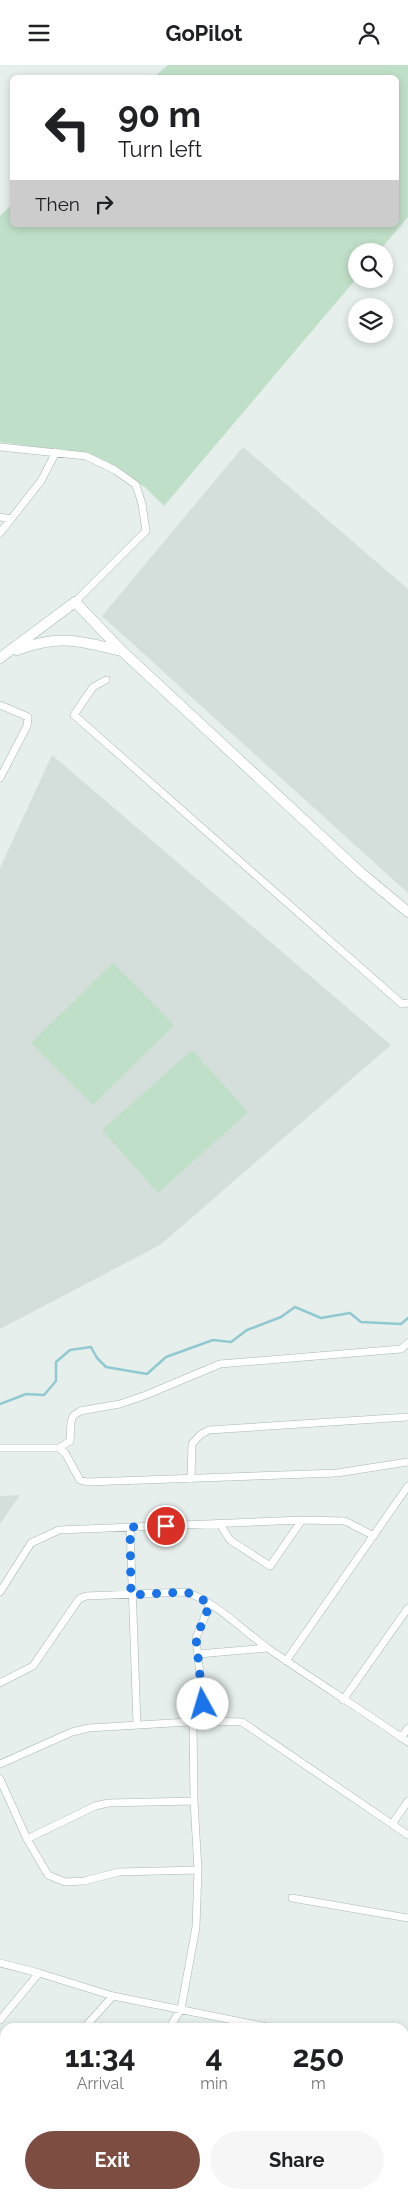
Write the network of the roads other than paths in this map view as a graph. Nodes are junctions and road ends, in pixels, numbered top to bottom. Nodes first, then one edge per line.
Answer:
1 (0, 447) edge
2 (56, 451) junction
3 (0, 517) edge
4 (11, 519) junction
5 (0, 533) edge
6 (75, 602) junction
7 (122, 651) junction
8 (1, 657) edge
9 (106, 680) dead end
10 (0, 705) edge
11 (0, 778) edge
12 (408, 912) edge
13 (408, 1003) edge
14 (408, 1343) edge
15 (408, 1417) edge
16 (0, 1448) edge
17 (60, 1448) junction
18 (408, 1462) edge
19 (191, 1479) junction
20 (408, 1486) edge
21 (302, 1520) junction
22 (220, 1524) junction
23 (130, 1527) junction
24 (374, 1535) junction
25 (0, 1592) edge
26 (131, 1595) junction
27 (210, 1604) junction
28 (408, 1608) edge
29 (268, 1648) junction
30 (198, 1654) junction
31 (286, 1661) junction
32 (0, 1683) edge
33 (343, 1700) junction
34 (205, 1721) junction
35 (193, 1722) junction
36 (137, 1725) junction
37 (408, 1728) edge
38 (401, 1738) junction
39 (408, 1742) edge
40 (0, 1764) edge
41 (0, 1779) edge
42 (194, 1801) junction
43 (408, 1801) edge
44 (392, 1824) junction
45 (408, 1835) edge
46 (27, 1839) junction
47 (198, 1870) junction
48 (292, 1898) dead end
49 (408, 1918) edge
50 (0, 1963) edge
51 (39, 1973) junction
52 (113, 1996) junction
53 (180, 2009) junction
54 (0, 2019) edge
55 (89, 2023) edge
56 (172, 2023) edge
57 (248, 2023) edge

1 - 2 street
2 - 4 street
2 - 6 street
3 - 4 street
4 - 5 street
6 - 7 main road
6 - 8 main road
7 - 8 main road
7 - 12 main road
9 - 13 street
10 - 11 street
14 - 17 street
15 - 19 street
16 - 17 street
17 - 19 street
18 - 19 street
20 - 24 street
21 - 22 street
21 - 22 street
21 - 24 street
22 - 23 street
23 - 25 street
23 - 26 street
24 - 31 street
26 - 27 street
26 - 32 street
26 - 36 street
27 - 29 street
27 - 30 street
28 - 33 street
29 - 30 street
29 - 31 street
30 - 34 street
31 - 33 street
33 - 38 street
34 - 35 street
34 - 44 street
35 - 36 street
35 - 42 street
36 - 40 street
37 - 38 street
38 - 39 street
41 - 46 street
42 - 46 street
42 - 47 street
43 - 44 street
44 - 45 street
46 - 47 street
47 - 53 street
48 - 49 street
50 - 51 street
51 - 52 street
51 - 54 street
52 - 53 street
52 - 55 street
53 - 56 street
53 - 57 street

